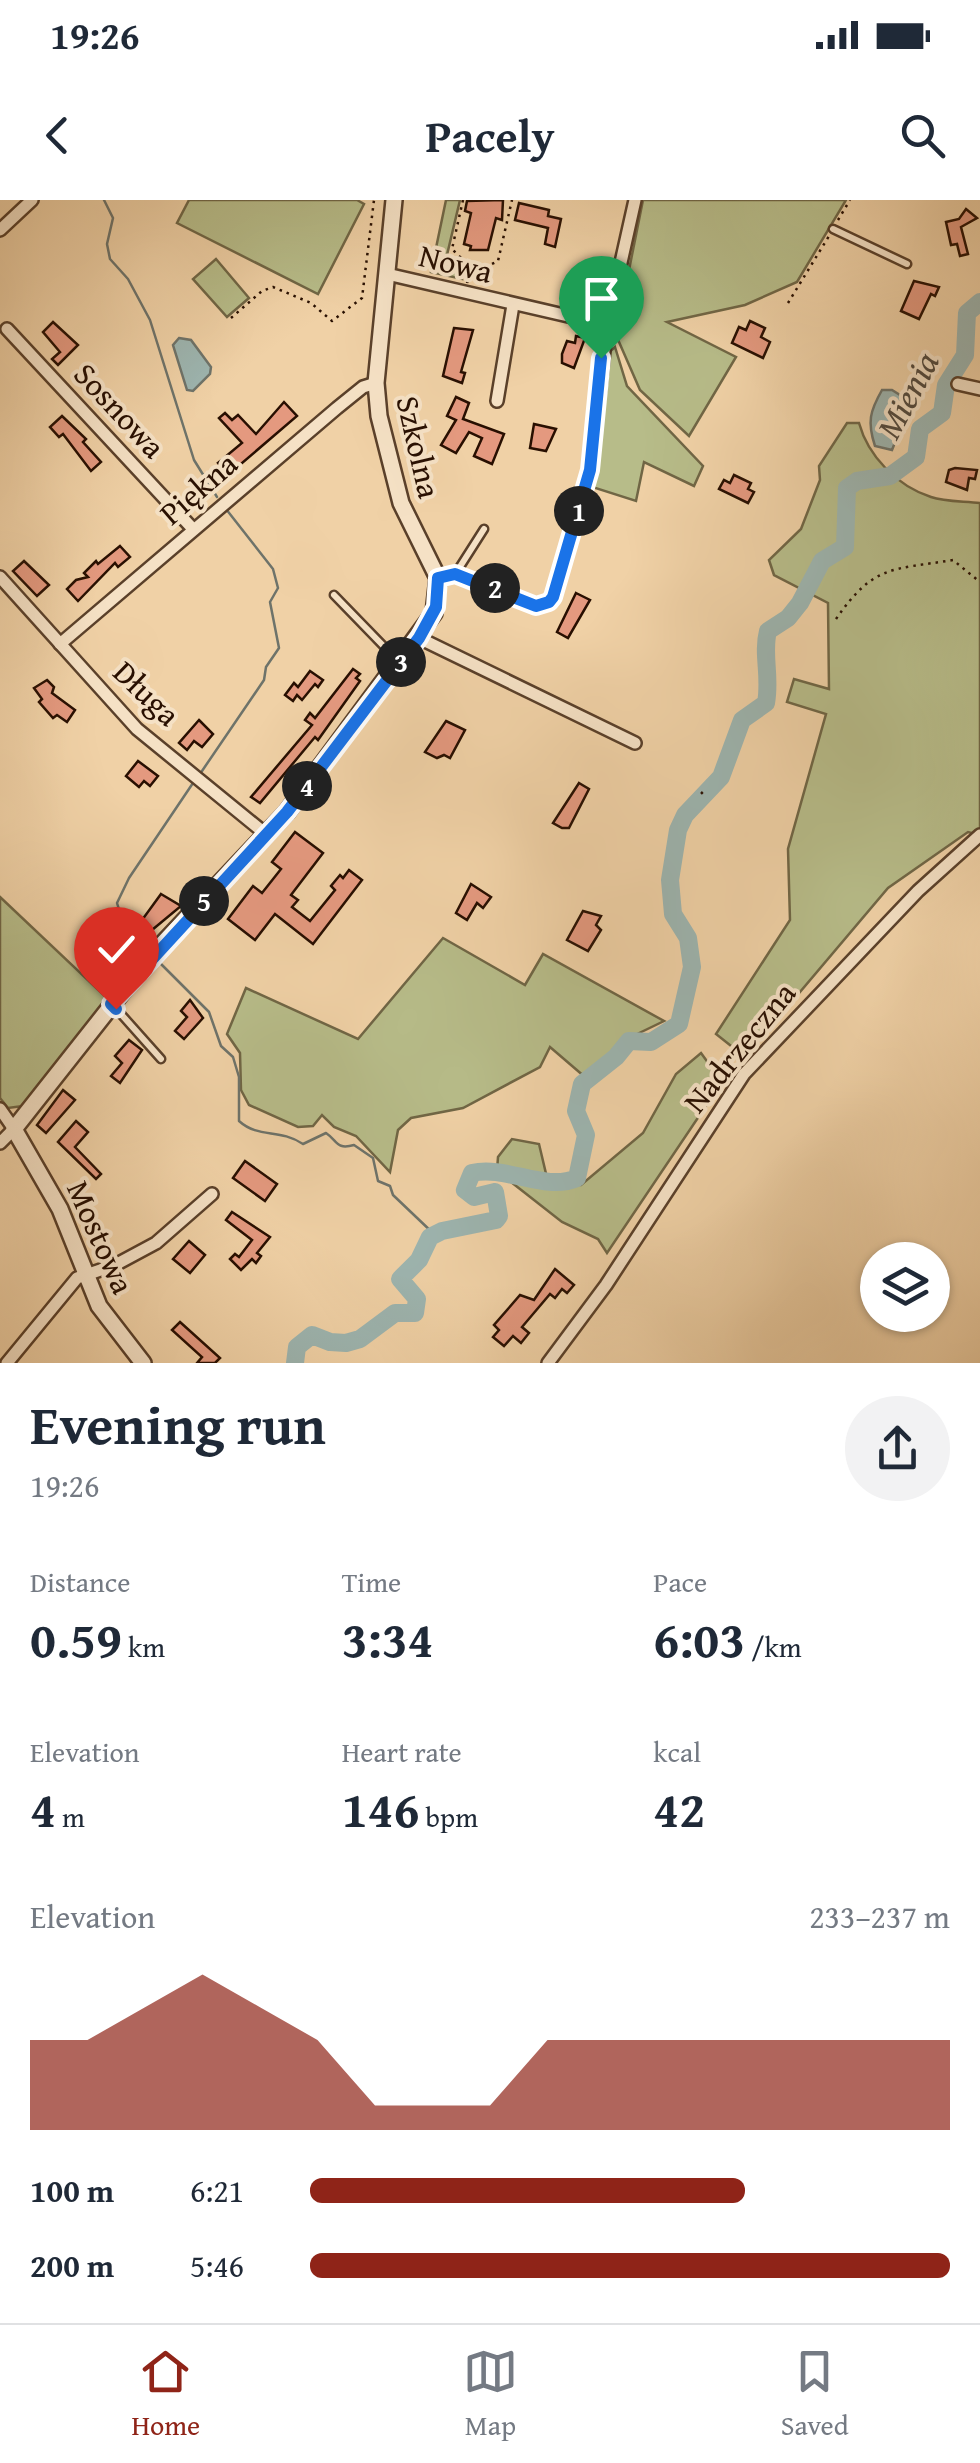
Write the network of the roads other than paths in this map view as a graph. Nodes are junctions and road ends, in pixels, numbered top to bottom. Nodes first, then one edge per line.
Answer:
1 (32, 200) edge
2 (394, 200) edge
3 (635, 200) edge
4 (833, 229) road end
5 (0, 230) edge
6 (906, 264) dead end
7 (387, 274) junction
8 (512, 305) junction
9 (607, 325) junction
10 (7, 329) dead end
11 (376, 383) junction
12 (958, 384) dead end
13 (980, 389) edge
14 (497, 402) dead end
15 (193, 529) junction
16 (484, 529) dead end
17 (455, 574) junction
18 (0, 577) edge
19 (438, 578) junction
20 (334, 594) dead end
21 (419, 638) junction
22 (60, 644) junction
23 (400, 663) junction
24 (635, 743) dead end
25 (268, 836) junction
26 (977, 840) edge
27 (111, 1004) junction
28 (161, 1059) dead end
29 (0, 1109) edge
30 (14, 1130) junction
31 (0, 1143) edge
32 (212, 1194) dead end
33 (85, 1276) junction
34 (7, 1363) edge
35 (143, 1363) edge
36 (548, 1363) edge

1 - 5 street
2 - 7 street, Szkolna
3 - 9 street
4 - 6 lane
7 - 8 street, Nowa
7 - 11 street, Szkolna
8 - 9 street, Nowa
8 - 14 street, Nowa
9 - 17 street
10 - 15 street, Sosnowa
11 - 15 street, Piękna
11 - 19 street, Szkolna
12 - 13 street
15 - 22 street, Piękna
16 - 17 lane
17 - 19 street
18 - 22 street, Długa
19 - 21 street
20 - 23 lane
21 - 23 street
21 - 24 street
22 - 25 street, Długa
23 - 25 street
25 - 27 street
26 - 36 street, Nadrzeczna
27 - 28 lane
27 - 30 street
29 - 30 street
30 - 31 street
30 - 33 street, Mostowa
32 - 33 street
33 - 34 street
33 - 35 street, Mostowa

